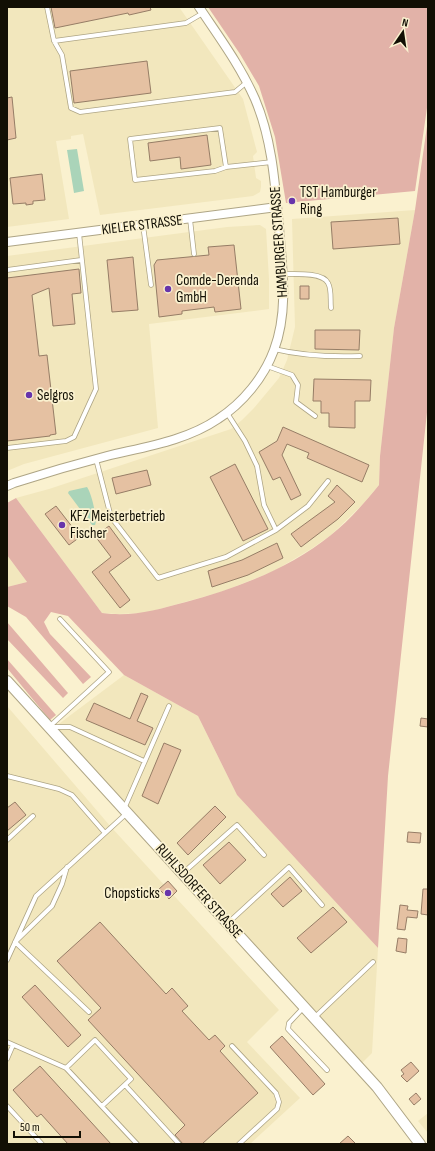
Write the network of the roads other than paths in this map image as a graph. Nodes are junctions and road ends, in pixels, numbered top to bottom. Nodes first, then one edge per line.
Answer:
1 (47, 7) edge
2 (201, 10) edge
3 (54, 41) junction
4 (247, 82) junction
5 (272, 162) junction
6 (226, 167) junction
7 (277, 207) junction
8 (190, 219) junction
9 (143, 225) junction
10 (79, 233) junction
11 (7, 242) edge
12 (194, 254) dead end
13 (82, 260) junction
14 (7, 270) edge
15 (283, 274) junction
16 (151, 286) dead end
17 (331, 308) dead end
18 (274, 348) junction
19 (360, 356) dead end
20 (267, 365) junction
21 (228, 413) junction
22 (315, 416) dead end
23 (7, 448) edge
24 (96, 459) junction
25 (328, 481) dead end
26 (7, 486) edge
27 (276, 530) junction
28 (60, 619) dead end
29 (7, 682) edge
30 (169, 706) dead end
31 (49, 727) junction
32 (144, 761) junction
33 (7, 776) edge
34 (126, 811) junction
35 (33, 816) dead end
36 (105, 833) junction
37 (7, 840) edge
38 (264, 854) dead end
39 (67, 867) junction
40 (182, 873) junction
41 (322, 905) dead end
42 (228, 923) junction
43 (15, 942) junction
44 (7, 960) edge
45 (373, 962) dead end
46 (304, 1007) junction
47 (89, 1012) dead end
48 (314, 1018) junction
49 (7, 1042) edge
50 (14, 1045) junction
51 (232, 1046) dead end
52 (7, 1059) edge
53 (66, 1068) junction
54 (327, 1070) dead end
55 (125, 1084) junction
56 (7, 1106) edge
57 (102, 1106) junction
58 (42, 1144) edge
59 (137, 1144) edge
60 (179, 1144) edge
61 (239, 1144) edge
62 (420, 1144) edge

1 - 3 lane
2 - 3 lane
2 - 4 street, HAMBURGER STRASSE
3 - 4 lane
4 - 5 street, HAMBURGER STRASSE
5 - 6 lane
5 - 7 street, HAMBURGER STRASSE
6 - 6 lane
7 - 8 street, KIELER STRASSE
7 - 15 street, HAMBURGER STRASSE
8 - 9 street, KIELER STRASSE
8 - 12 lane
9 - 10 street, KIELER STRASSE
9 - 16 lane
10 - 11 street, KIELER STRASSE
10 - 13 lane
13 - 14 lane
13 - 23 lane
15 - 17 lane
15 - 18 street, HAMBURGER STRASSE
18 - 19 lane
18 - 20 street, HAMBURGER STRASSE
20 - 21 street, HAMBURGER STRASSE
20 - 22 lane
21 - 24 street, HAMBURGER STRASSE
21 - 27 lane
24 - 26 street, HAMBURGER STRASSE
24 - 27 lane
25 - 27 lane
28 - 31 lane
29 - 31 street, RUHLSDORFER STRASSE
30 - 32 lane
31 - 32 lane
31 - 34 street, RUHLSDORFER STRASSE
32 - 34 lane
33 - 36 lane
34 - 36 lane
34 - 40 street, RUHLSDORFER STRASSE
35 - 37 lane
36 - 39 lane
38 - 40 lane
39 - 43 lane
39 - 43 lane
40 - 42 street, RUHLSDORFER STRASSE
41 - 42 lane
42 - 46 street, RUHLSDORFER STRASSE
43 - 44 lane
43 - 47 lane
45 - 48 lane
46 - 48 street, RUHLSDORFER STRASSE
46 - 54 lane
48 - 62 street, RUHLSDORFER STRASSE
49 - 50 lane
50 - 52 lane
50 - 53 lane
51 - 61 lane
53 - 55 lane
53 - 57 lane
55 - 57 lane
55 - 60 lane
56 - 58 lane
57 - 59 lane

